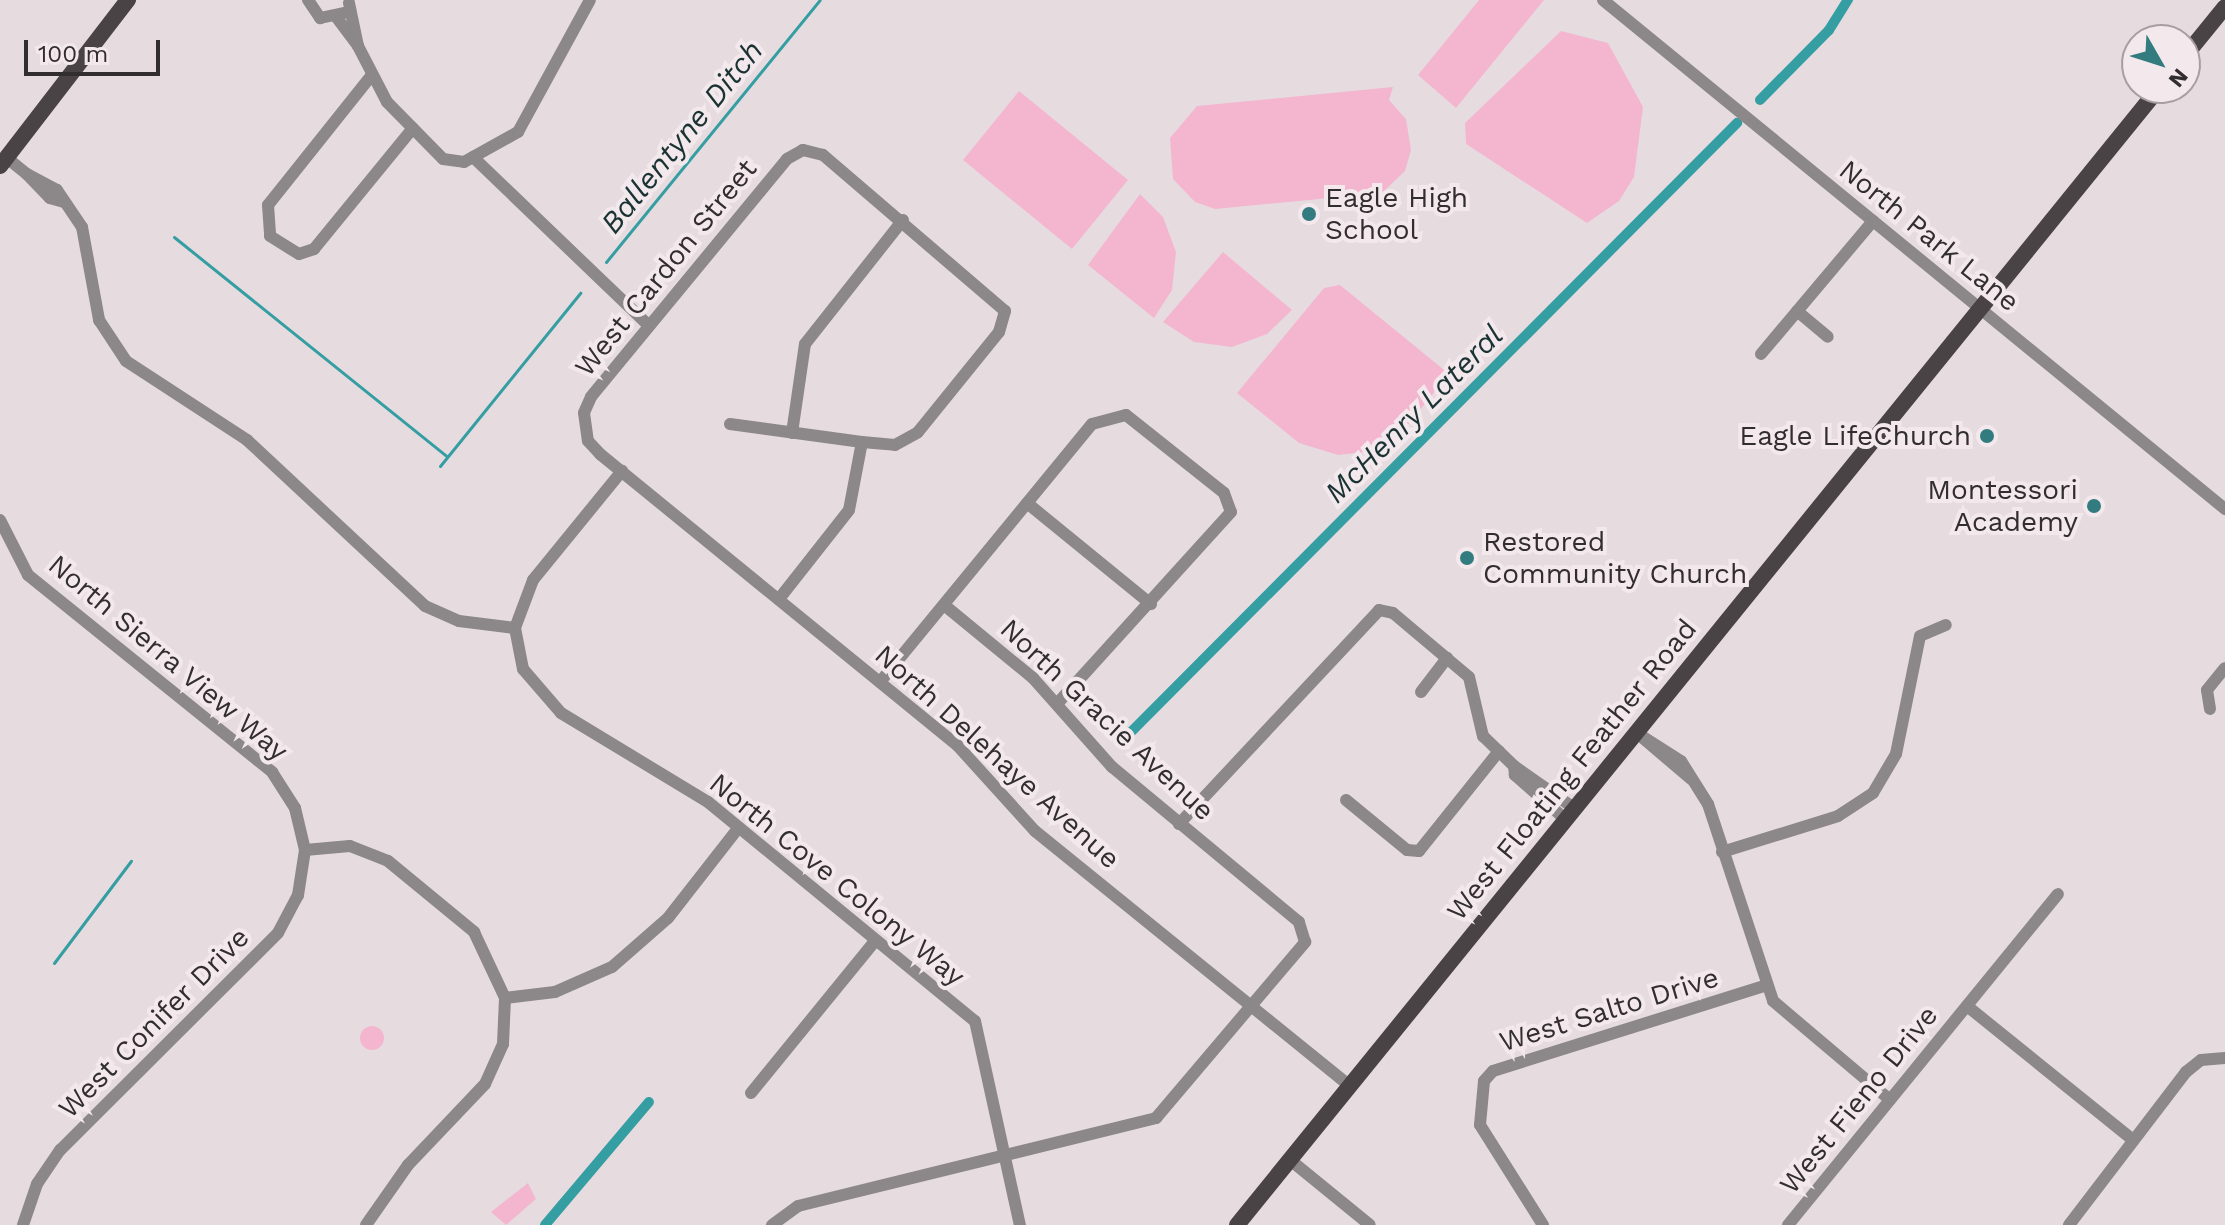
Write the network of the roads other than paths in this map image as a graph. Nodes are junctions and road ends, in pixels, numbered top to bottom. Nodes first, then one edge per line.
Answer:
1 (128, 0) edge
2 (308, 0) edge
3 (590, 0) edge
4 (1603, 0) edge
5 (349, 2) edge
6 (2225, 7) edge
7 (337, 18) junction
8 (2201, 36) edge
9 (358, 46) junction
10 (371, 76) junction
11 (2146, 104) edge
12 (413, 128) junction
13 (473, 157) junction
14 (3, 162) edge
15 (903, 220) junction
16 (1873, 221) junction
17 (1980, 309) junction
18 (1797, 311) junction
19 (649, 326) junction
20 (1828, 337) dead end
21 (1761, 354) dead end
22 (730, 424) dead end
23 (584, 428) joint
24 (792, 433) junction
25 (862, 442) junction
26 (622, 471) junction
27 (1027, 503) junction
28 (2225, 509) edge
29 (0, 520) edge
30 (779, 599) junction
31 (1151, 604) junction
32 (944, 605) junction
33 (1946, 625) dead end
34 (515, 628) junction
35 (1447, 658) junction
36 (2225, 668) edge
37 (880, 682) junction
38 (1421, 692) dead end
39 (1058, 703) junction
40 (2210, 709) dead end
41 (1637, 733) junction
42 (1499, 751) junction
43 (1346, 800) dead end
44 (1569, 814) junction
45 (1179, 824) junction
46 (739, 827) junction
47 (305, 850) junction
48 (1722, 852) junction
49 (2058, 894) dead end
50 (875, 941) junction
51 (1764, 986) junction
52 (505, 998) junction
53 (1967, 1006) junction
54 (1254, 1008) junction
55 (2225, 1058) edge
56 (1349, 1085) junction
57 (751, 1093) dead end
58 (1890, 1100) junction
59 (2133, 1140) junction
60 (1002, 1156) junction
61 (1289, 1159) junction
62 (23, 1225) edge
63 (366, 1225) edge
64 (772, 1225) edge
65 (1020, 1225) edge
66 (1237, 1225) edge
67 (1370, 1225) edge
68 (1543, 1225) edge
69 (1788, 1225) edge
70 (2069, 1225) edge

1 - 14 main road
2 - 7 street
3 - 13 street
4 - 16 street, North Park Lane
5 - 7 street
5 - 9 street
6 - 8 main road
7 - 9 street
9 - 10 street
10 - 12 street
10 - 12 street
11 - 17 main road, West Floating Feather Road
12 - 13 street
13 - 19 street
14 - 34 street
15 - 19 street, West Cardon Street
15 - 24 street
15 - 25 street
16 - 17 street, North Park Lane
16 - 18 street
17 - 28 street, North Park Lane
17 - 41 main road, West Floating Feather Road
18 - 20 street
18 - 21 street
19 - 23 street, West Cardon Street
22 - 24 street
23 - 26 street, North Delehaye Avenue
24 - 25 street
25 - 30 street
26 - 30 street, North Delehaye Avenue
26 - 34 street
27 - 31 street
27 - 31 street
27 - 32 street
29 - 47 street, North Sierra View Way
30 - 37 street, North Delehaye Avenue
31 - 39 street
32 - 37 street
32 - 39 street, North Gracie Avenue
33 - 48 street
34 - 46 street, North Cove Colony Way
35 - 38 street
35 - 42 street
35 - 45 street
36 - 40 street
37 - 54 street, North Delehaye Avenue
39 - 45 street, North Gracie Avenue
41 - 44 main road, West Floating Feather Road
41 - 48 street
42 - 43 street
42 - 44 street
44 - 56 main road, West Floating Feather Road
45 - 54 street, North Gracie Avenue
46 - 50 street, North Cove Colony Way
46 - 52 street
47 - 52 street
47 - 62 street, West Conifer Drive
48 - 51 street
49 - 53 street, West Fieno Drive
50 - 57 street
50 - 60 street, North Cove Colony Way
51 - 58 street
51 - 68 street, West Salto Drive
52 - 63 street
53 - 58 street, West Fieno Drive
53 - 59 street
54 - 56 street, North Delehaye Avenue
54 - 60 street
55 - 59 street
56 - 61 main road, West Floating Feather Road
58 - 69 street, West Fieno Drive
59 - 70 street
60 - 64 street
60 - 65 street, North Cove Colony Way
61 - 66 main road, West Floating Feather Road
61 - 67 street

